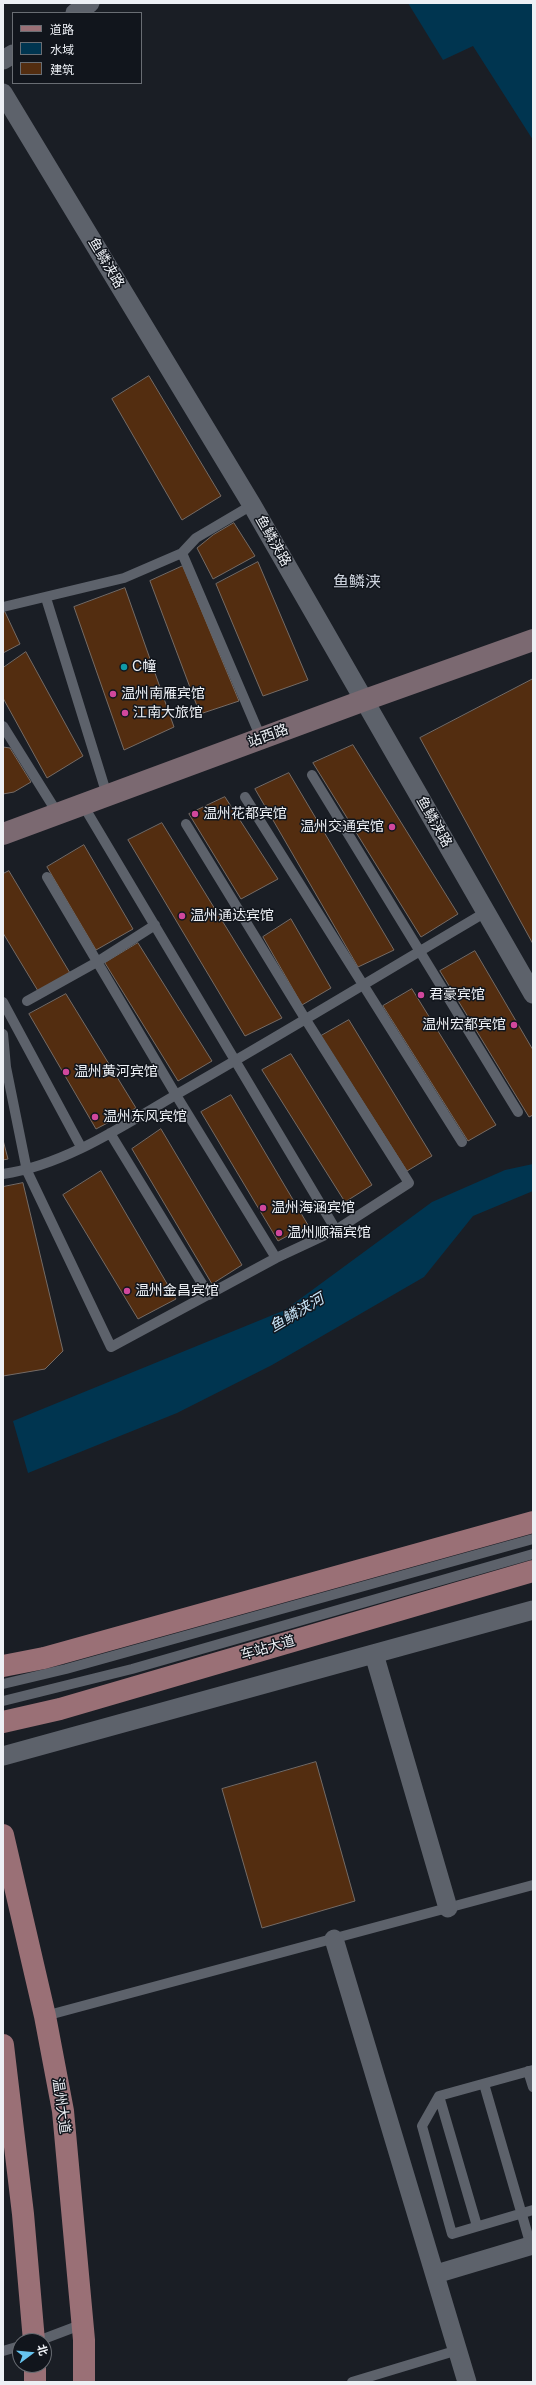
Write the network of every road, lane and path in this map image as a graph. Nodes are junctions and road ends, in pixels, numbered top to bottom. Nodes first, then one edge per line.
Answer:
1 (90, 3) edge
2 (76, 12) edge
3 (12, 55) edge
4 (3, 60) edge
5 (3, 93) edge
6 (252, 505) junction
7 (182, 553) junction
8 (46, 598) junction
9 (3, 607) edge
10 (533, 640) edge
11 (364, 700) junction
12 (3, 726) edge
13 (261, 738) junction
14 (312, 775) dead end
15 (107, 796) junction
16 (245, 797) dead end
17 (83, 804) junction
18 (58, 814) junction
19 (186, 824) dead end
20 (3, 834) edge
21 (47, 877) dead end
22 (486, 912) junction
23 (155, 925) junction
24 (420, 951) junction
25 (97, 962) junction
26 (363, 985) junction
27 (533, 994) edge
28 (27, 1001) dead end
29 (3, 1002) edge
30 (306, 1020) junction
31 (3, 1034) edge
32 (235, 1061) junction
33 (176, 1095) junction
34 (518, 1112) dead end
35 (110, 1133) junction
36 (462, 1142) dead end
37 (81, 1147) junction
38 (27, 1171) junction
39 (3, 1174) edge
40 (336, 1230) junction
41 (276, 1258) junction
42 (209, 1295) junction
43 (533, 1522) edge
44 (533, 1538) edge
45 (533, 1554) edge
46 (533, 1571) edge
47 (533, 1610) edge
48 (374, 1654) junction
49 (3, 1666) edge
50 (3, 1684) edge
51 (3, 1701) edge
52 (3, 1722) edge
53 (3, 1756) edge
54 (3, 1835) edge
55 (533, 1885) edge
56 (448, 1908) junction
57 (334, 1939) junction
58 (45, 2016) junction
59 (3, 2045) edge
60 (531, 2071) edge
61 (5, 2076) edge
62 (484, 2084) junction
63 (533, 2087) edge
64 (439, 2096) junction
65 (533, 2210) edge
66 (521, 2213) junction
67 (477, 2226) junction
68 (532, 2245) edge
69 (436, 2274) junction
70 (83, 2324) junction
71 (33, 2333) edge
72 (52, 2336) edge
73 (458, 2350) junction
74 (84, 2382) edge
75 (352, 2382) edge
76 (467, 2382) edge

1 - 2 street
3 - 4 street
5 - 6 street, 鱼鳞浃路
6 - 7 lane
6 - 11 street, 鱼鳞浃路
7 - 8 lane
7 - 13 lane
8 - 9 lane
8 - 15 lane
10 - 11 street, 站西路
11 - 13 street, 站西路
11 - 22 street, 鱼鳞浃路
12 - 18 lane
13 - 15 street, 站西路
14 - 24 lane
15 - 17 street, 站西路
16 - 26 lane
17 - 18 street, 站西路
17 - 23 lane
18 - 20 street, 站西路
19 - 30 lane
21 - 25 lane
22 - 24 lane
22 - 27 street, 鱼鳞浃路
23 - 25 lane
23 - 32 lane
24 - 26 lane
24 - 34 lane
25 - 28 lane
25 - 33 lane
26 - 30 lane
26 - 36 lane
29 - 37 lane
30 - 32 lane
30 - 40 lane
31 - 38 lane
32 - 33 lane
32 - 40 lane
33 - 35 lane
33 - 41 lane
35 - 37 lane
35 - 42 lane
37 - 38 lane
38 - 39 lane
38 - 42 lane
40 - 41 lane
41 - 42 lane
43 - 49 main road
44 - 50 lane
45 - 51 lane
46 - 52 main road, 车站大道
47 - 48 street
48 - 53 street
48 - 56 street
54 - 58 main road, 温州大道
55 - 56 lane
56 - 57 lane
57 - 58 lane
57 - 69 street
58 - 70 main road, 温州大道
59 - 61 main road
60 - 62 lane
60 - 63 lane
61 - 71 main road
62 - 64 lane
62 - 66 lane
64 - 67 lane
64 - 67 lane
65 - 66 lane
66 - 67 lane
66 - 68 lane
68 - 69 street
69 - 73 street
70 - 72 lane
70 - 74 main road, 温州大道
73 - 75 lane
73 - 76 street

